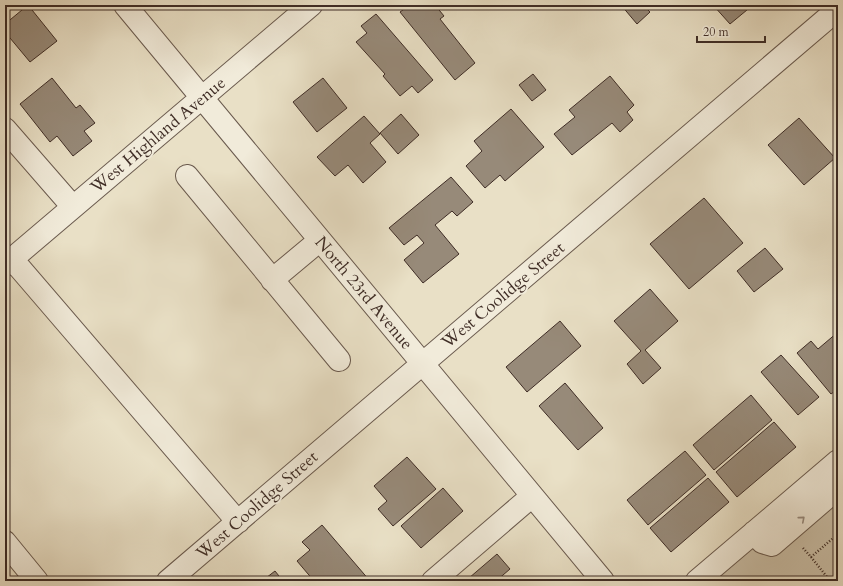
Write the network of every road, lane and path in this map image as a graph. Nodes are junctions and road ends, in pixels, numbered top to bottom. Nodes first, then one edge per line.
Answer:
1 (124, 5) edge
2 (311, 5) edge
3 (838, 9) edge
4 (202, 98) junction
5 (5, 129) edge
6 (187, 176) dead end
7 (73, 207) junction
8 (320, 240) junction
9 (9, 262) edge
10 (272, 280) junction
11 (339, 360) dead end
12 (422, 364) junction
13 (838, 461) edge
14 (838, 488) edge
15 (532, 496) junction
16 (238, 522) junction
17 (754, 532) junction
18 (5, 542) edge
19 (811, 557) dead end
20 (827, 577) junction
21 (38, 581) edge
22 (168, 581) edge
23 (433, 581) edge
24 (603, 581) edge
25 (697, 581) edge
26 (823, 581) edge
27 (831, 581) edge

1 - 4 street, North 23rd Avenue
2 - 4 street, West Highland Avenue
3 - 12 street, West Coolidge Street
4 - 7 street, West Highland Avenue
4 - 8 street, North 23rd Avenue
5 - 7 street
6 - 10 street
7 - 9 street, West Highland Avenue
8 - 10 street
8 - 12 street, North 23rd Avenue
9 - 16 street
10 - 11 street
12 - 15 street, North 23rd Avenue
12 - 16 street, West Coolidge Street
13 - 17 street
17 -> 14 street
15 - 23 street
15 - 24 street, North 23rd Avenue
16 - 22 street, West Coolidge Street
17 - 25 street
18 - 21 street
19 - 20 path
20 - 26 path
20 - 27 path

